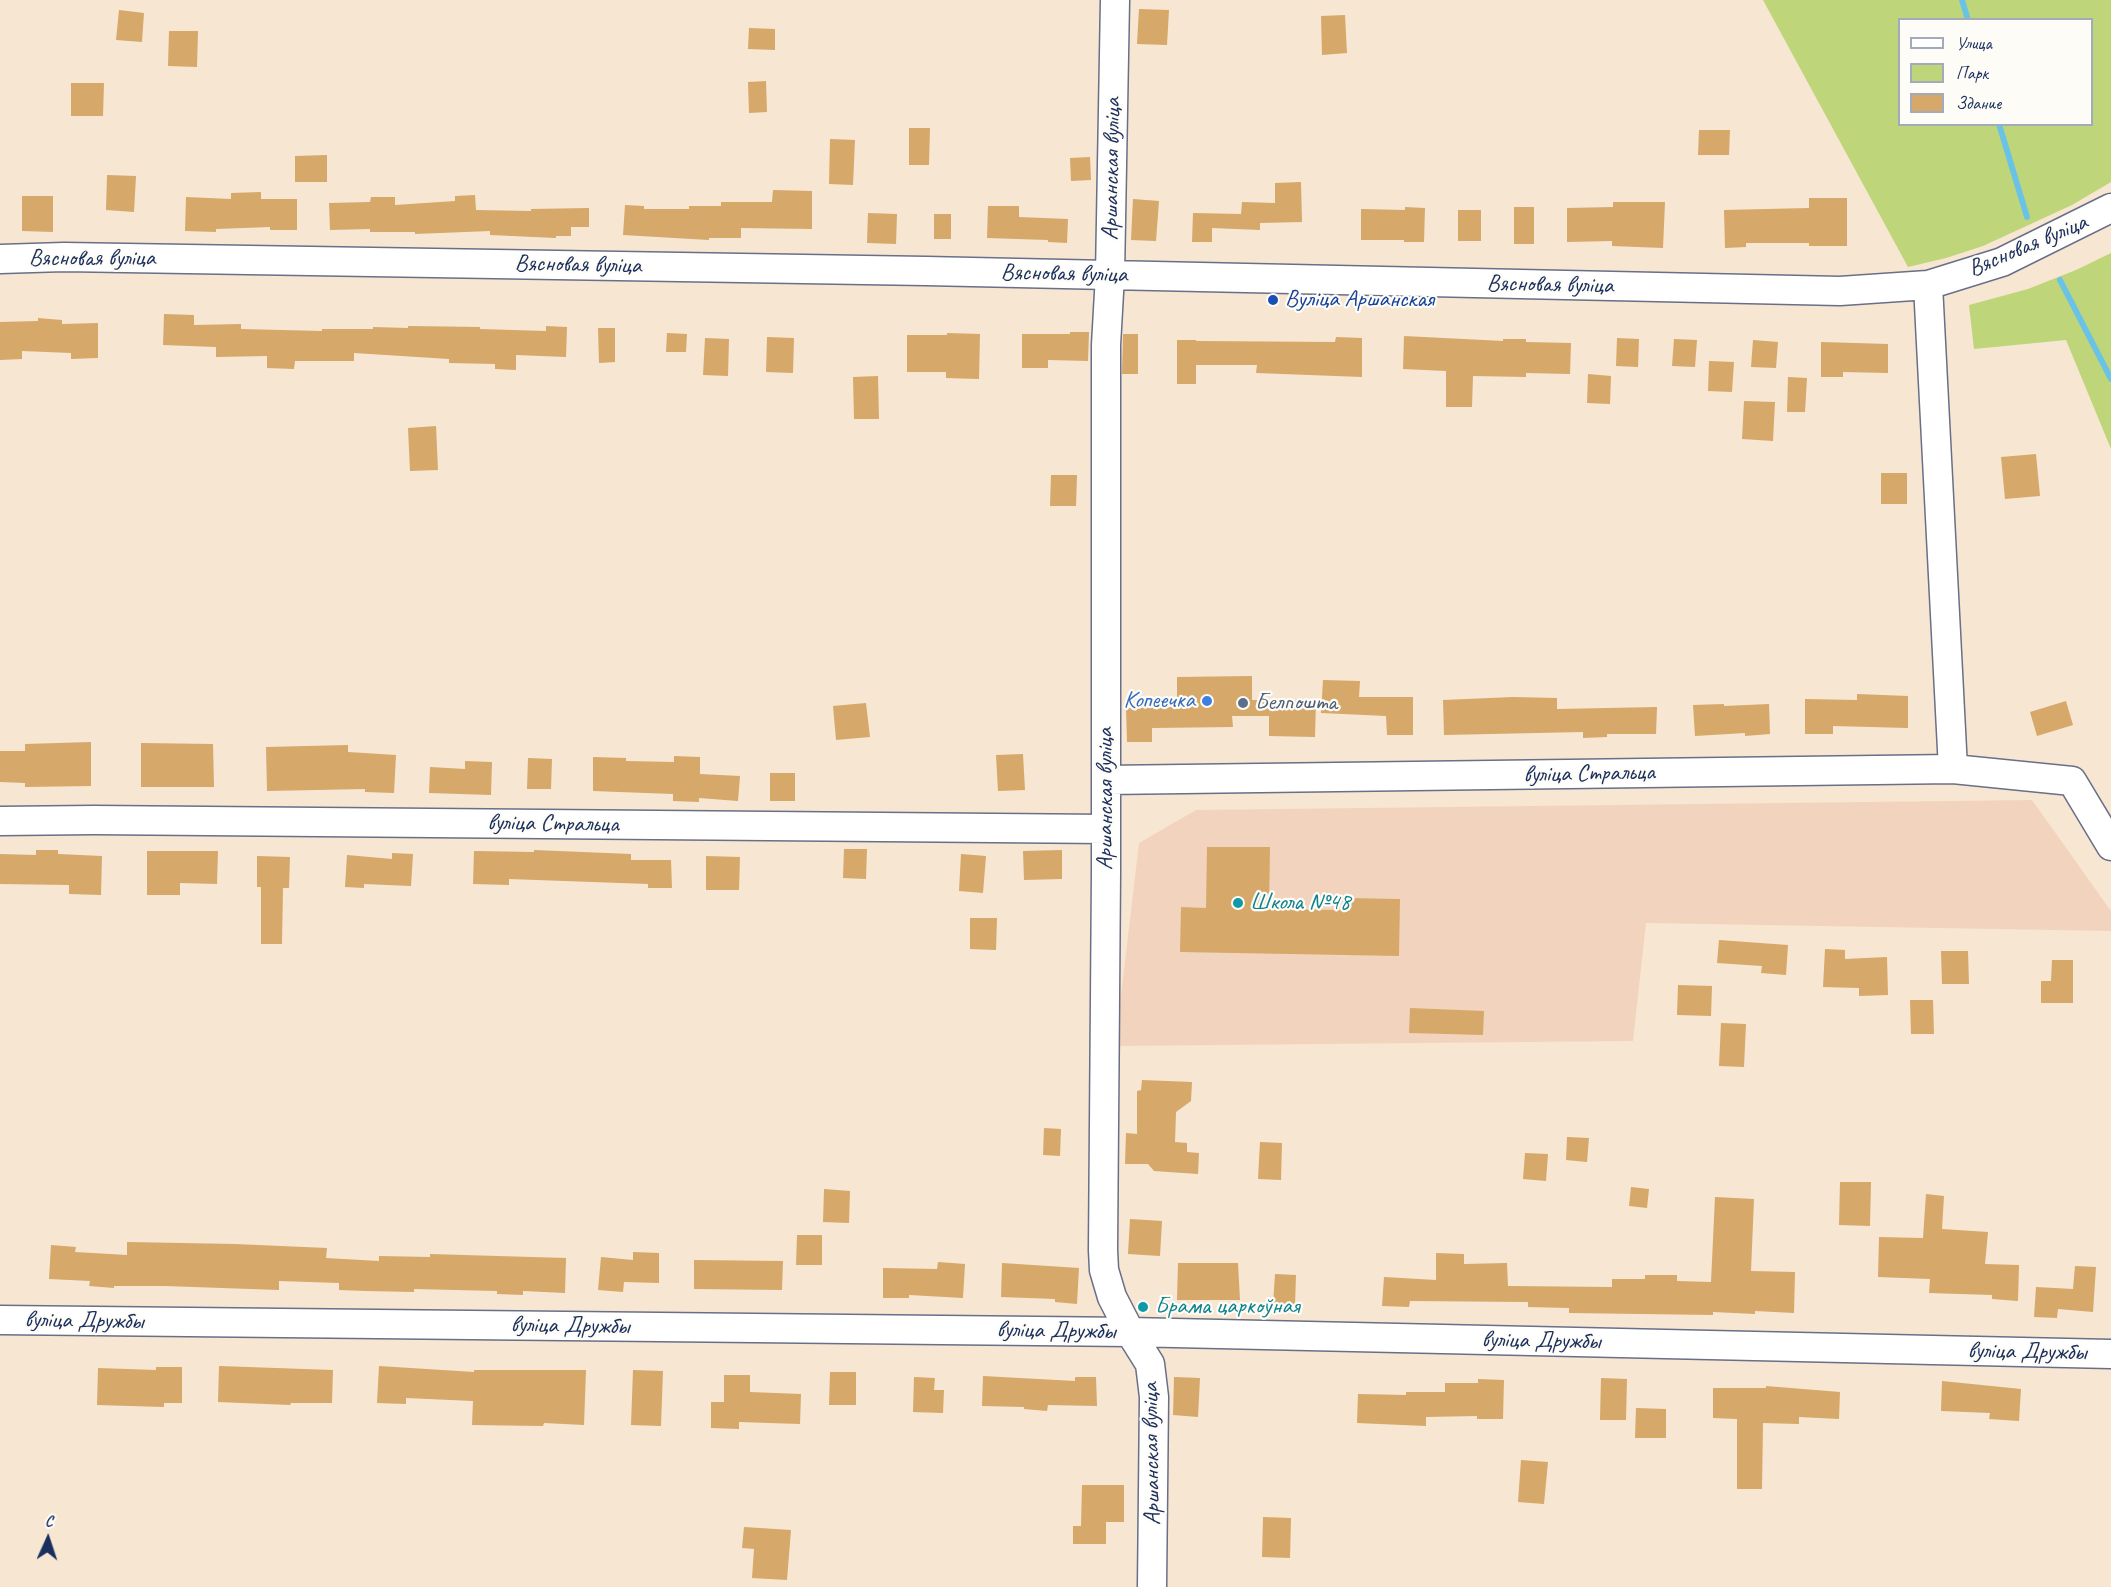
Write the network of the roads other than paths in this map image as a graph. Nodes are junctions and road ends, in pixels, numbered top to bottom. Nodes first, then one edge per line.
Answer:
1 (1116, 0) edge
2 (2111, 208) edge
3 (0, 259) edge
4 (1110, 275) junction
5 (1928, 285) junction
6 (1953, 769) junction
7 (1106, 780) junction
8 (0, 821) edge
9 (1106, 829) junction
10 (2111, 846) edge
11 (0, 1320) edge
12 (1130, 1332) junction
13 (2111, 1354) edge
14 (1152, 1587) edge

1 - 4 street, Аршанская вуліца
2 - 5 street, Вясновая вуліца
3 - 4 street, Вясновая вуліца
4 - 5 street, Вясновая вуліца
4 - 7 street, Аршанская вуліца
5 - 6 street
6 - 7 street, вуліца Стральца
6 - 10 street, вуліца Стральца
7 - 9 street, Аршанская вуліца
8 - 9 street, вуліца Стральца
9 - 12 street, Аршанская вуліца
11 - 12 street, вуліца Дружбы
12 - 13 street, вуліца Дружбы
12 - 14 street, Аршанская вуліца

